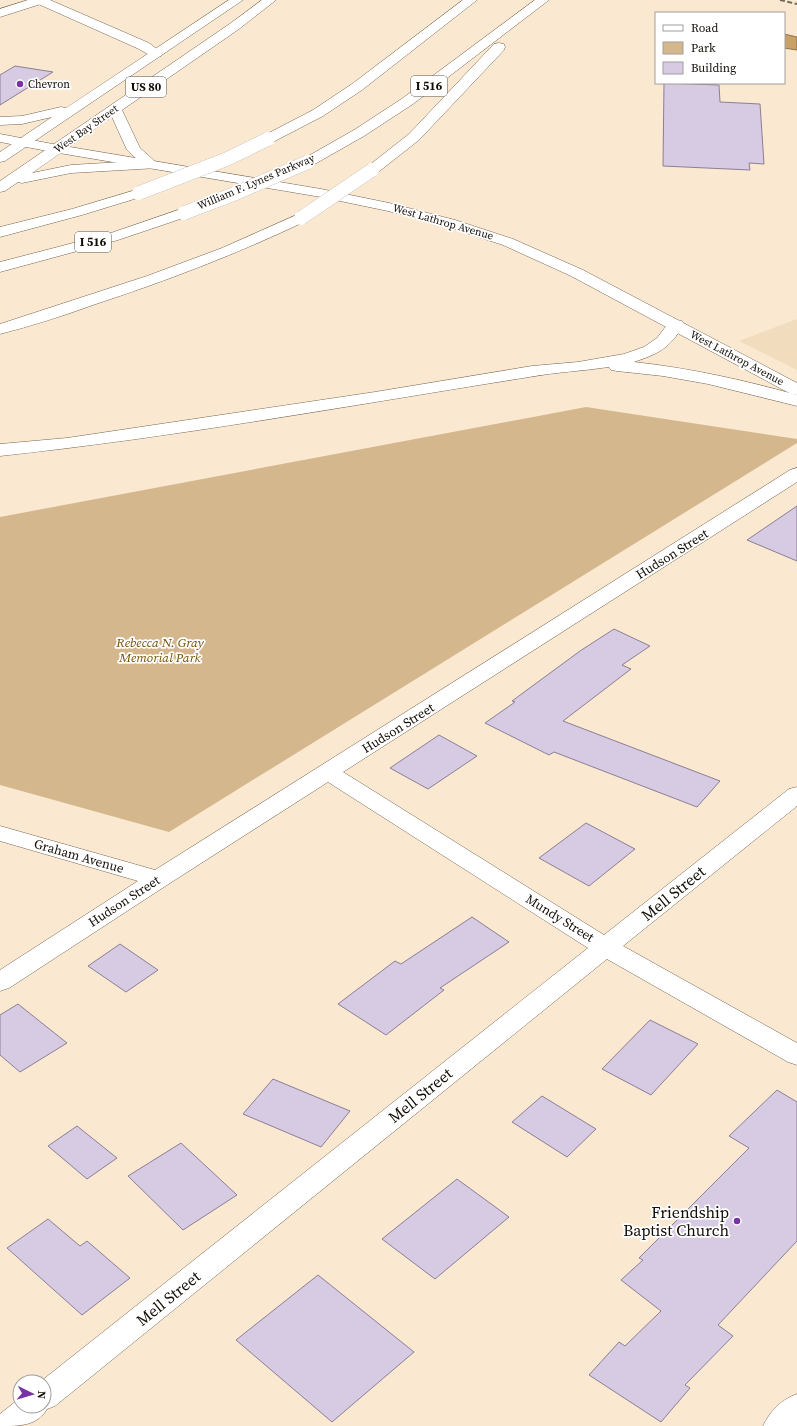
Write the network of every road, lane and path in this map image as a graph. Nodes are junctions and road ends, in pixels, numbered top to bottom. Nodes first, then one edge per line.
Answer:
1 (40, 0) edge
2 (237, 0) edge
3 (270, 0) edge
4 (471, 0) edge
5 (543, 0) edge
6 (548, 0) edge
7 (0, 12) edge
8 (156, 53) junction
9 (75, 107) junction
10 (115, 109) junction
11 (0, 121) edge
12 (0, 138) edge
13 (22, 143) junction
14 (58, 149) junction
15 (0, 158) edge
16 (152, 165) junction
17 (3, 186) edge
18 (0, 232) edge
19 (0, 267) edge
20 (676, 325) junction
21 (0, 329) edge
22 (578, 367) junction
23 (797, 390) edge
24 (797, 401) edge
25 (0, 450) edge
26 (797, 474) edge
27 (328, 772) junction
28 (797, 794) edge
29 (0, 834) edge
30 (158, 879) junction
31 (605, 947) junction
32 (0, 982) edge
33 (797, 1055) edge
34 (52, 1391) edge
35 (797, 1407) edge
36 (23, 1414) edge
37 (8, 1426) edge
38 (779, 1426) edge

1 - 7 main road
1 - 8 main road
2 - 8 main road, West Bay Street / US 80
3 - 10 main road, West Bay Street / US 80
4 - 18 main road, I 516, bridge
5 - 19 main road, William F. Lynes Parkway / I 516, bridge
6 - 21 main road, bridge
8 - 9 main road, West Bay Street / US 80
9 - 11 main road
9 - 13 main road, West Bay Street
10 - 14 main road, West Bay Street / US 80
10 - 16 main road
12 - 13 main road, West Lathrop Avenue
13 - 14 main road, West Lathrop Avenue
13 - 15 main road, West Bay Street
14 - 16 main road, West Lathrop Avenue
14 - 17 main road, West Bay Street
16 - 17 main road
16 - 20 main road, West Lathrop Avenue
20 - 22 main road
20 - 23 main road, West Lathrop Avenue
22 - 24 main road
22 - 25 main road
26 - 27 main road, Hudson Street
27 - 30 main road, Hudson Street
27 - 31 main road, Mundy Street
28 - 31 main road, Mell Street
29 - 30 main road, Graham Avenue
30 - 32 main road, Hudson Street
31 - 33 main road, Mundy Street
31 - 34 main road, Mell Street
35 - 38 main road
36 - 37 main road

